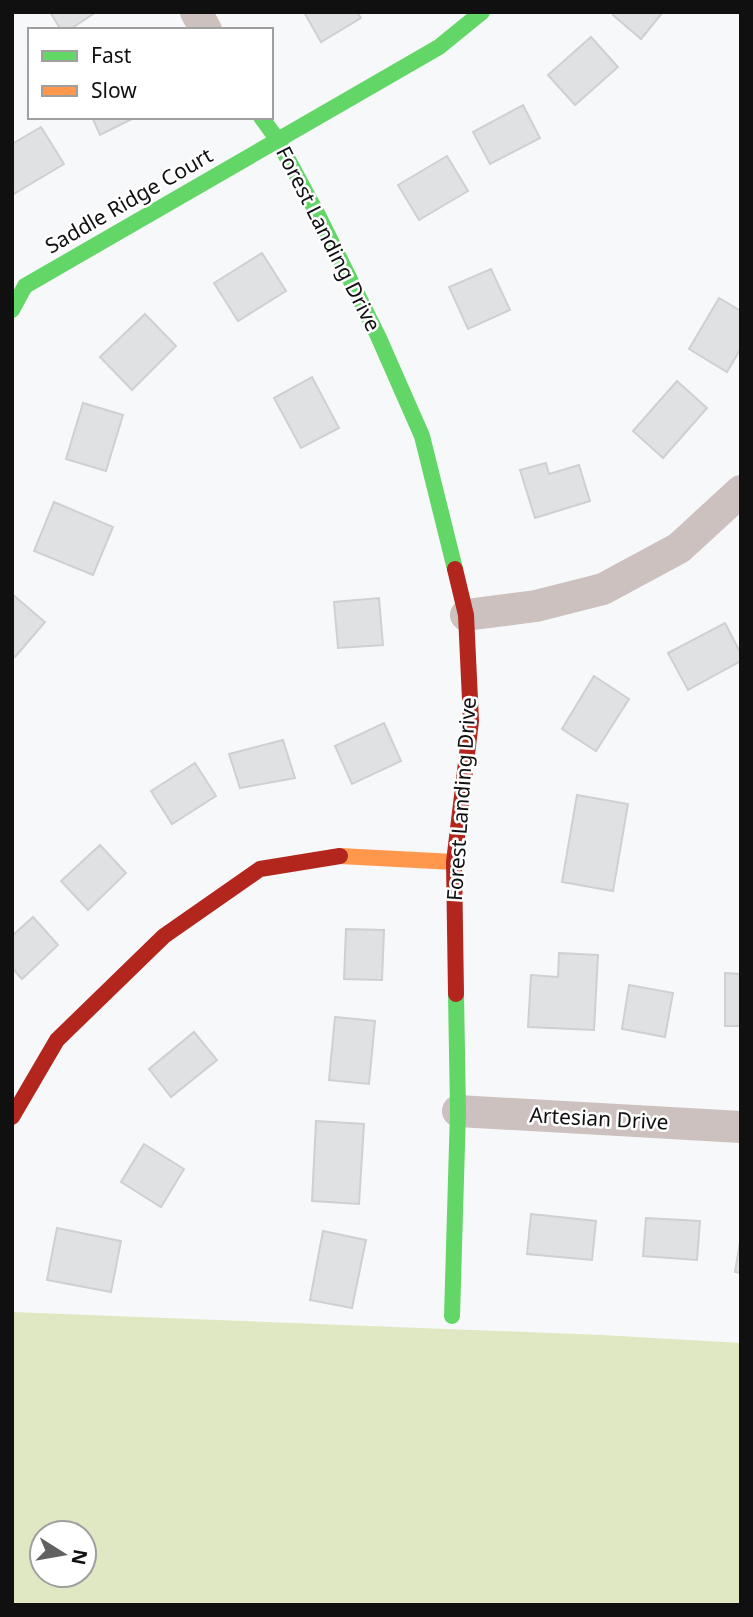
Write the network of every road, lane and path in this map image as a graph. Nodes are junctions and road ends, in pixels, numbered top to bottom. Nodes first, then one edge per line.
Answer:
1 (196, 12) edge
2 (482, 12) edge
3 (205, 28) edge
4 (262, 119) edge
5 (277, 139) junction
6 (12, 310) edge
7 (741, 491) edge
8 (466, 615) junction
9 (454, 862) junction
10 (458, 1111) junction
11 (12, 1117) edge
12 (741, 1127) edge
13 (452, 1316) dead end

1 - 3 street
2 - 5 street, Saddle Ridge Court
4 - 5 street, Forest Landing Drive
5 - 6 street, Saddle Ridge Court
5 - 8 street, Forest Landing Drive
7 - 8 street
8 - 9 street, Forest Landing Drive
9 - 10 street, Forest Landing Drive
9 - 11 street
10 - 12 street, Artesian Drive
10 - 13 street, Forest Landing Drive

